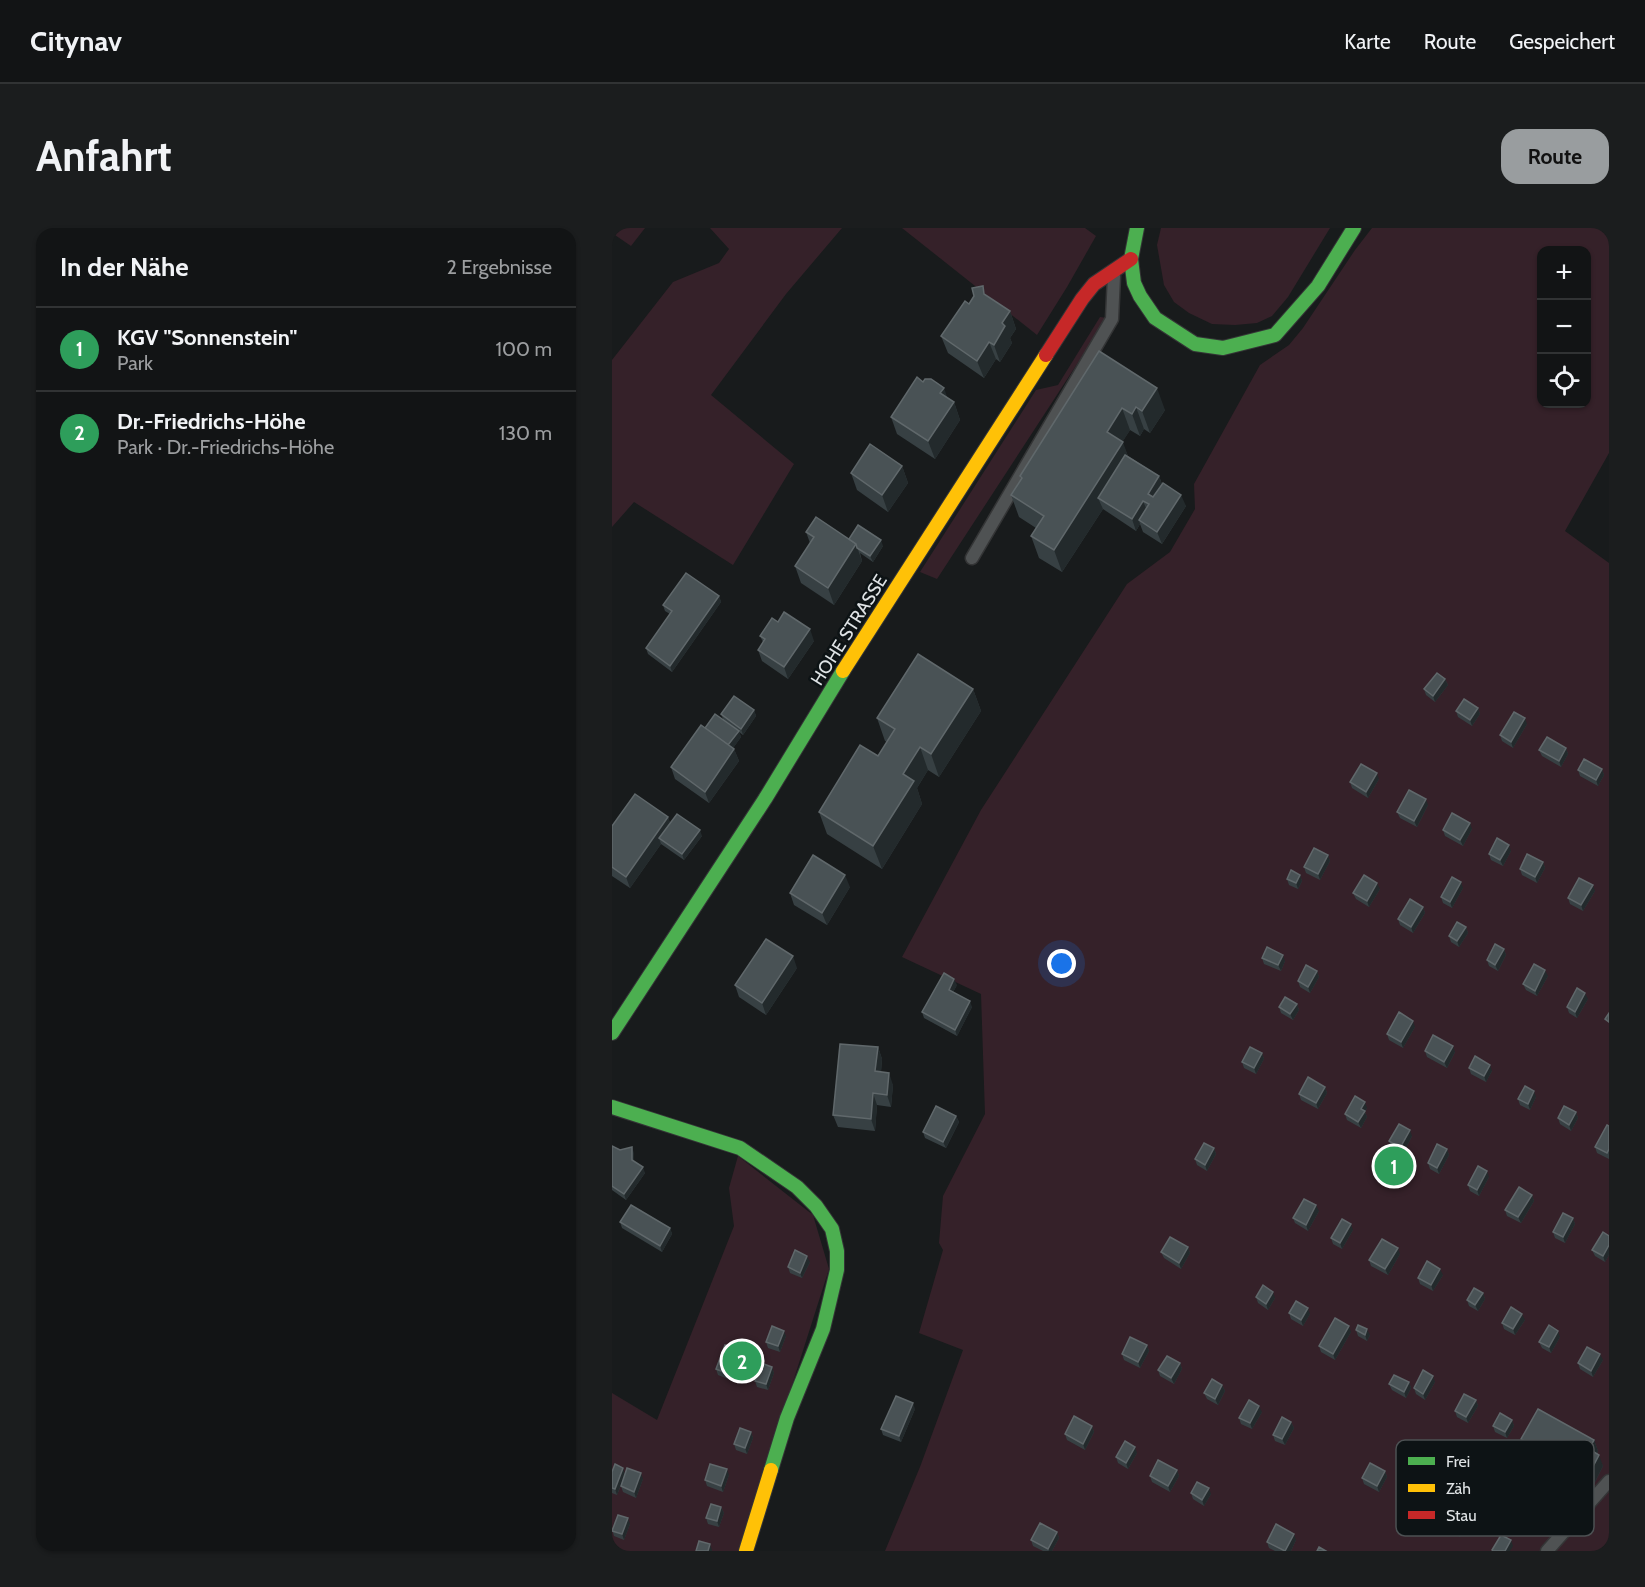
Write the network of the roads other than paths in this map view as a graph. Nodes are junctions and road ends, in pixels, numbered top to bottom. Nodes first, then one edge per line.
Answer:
1 (1137, 228) edge
2 (1354, 228) edge
3 (1131, 259) junction
4 (1114, 268) junction
5 (972, 558) dead end
6 (612, 1033) edge
7 (612, 1107) edge
8 (1609, 1481) edge
9 (1594, 1498) edge
10 (1560, 1536) edge
11 (746, 1551) edge
12 (1547, 1551) edge

1 - 3 street
2 - 3 street
3 - 4 street, HOHE STRASSE
4 - 5 lane
4 - 6 street, HOHE STRASSE
7 - 11 street
8 - 9 lane
10 - 12 lane

